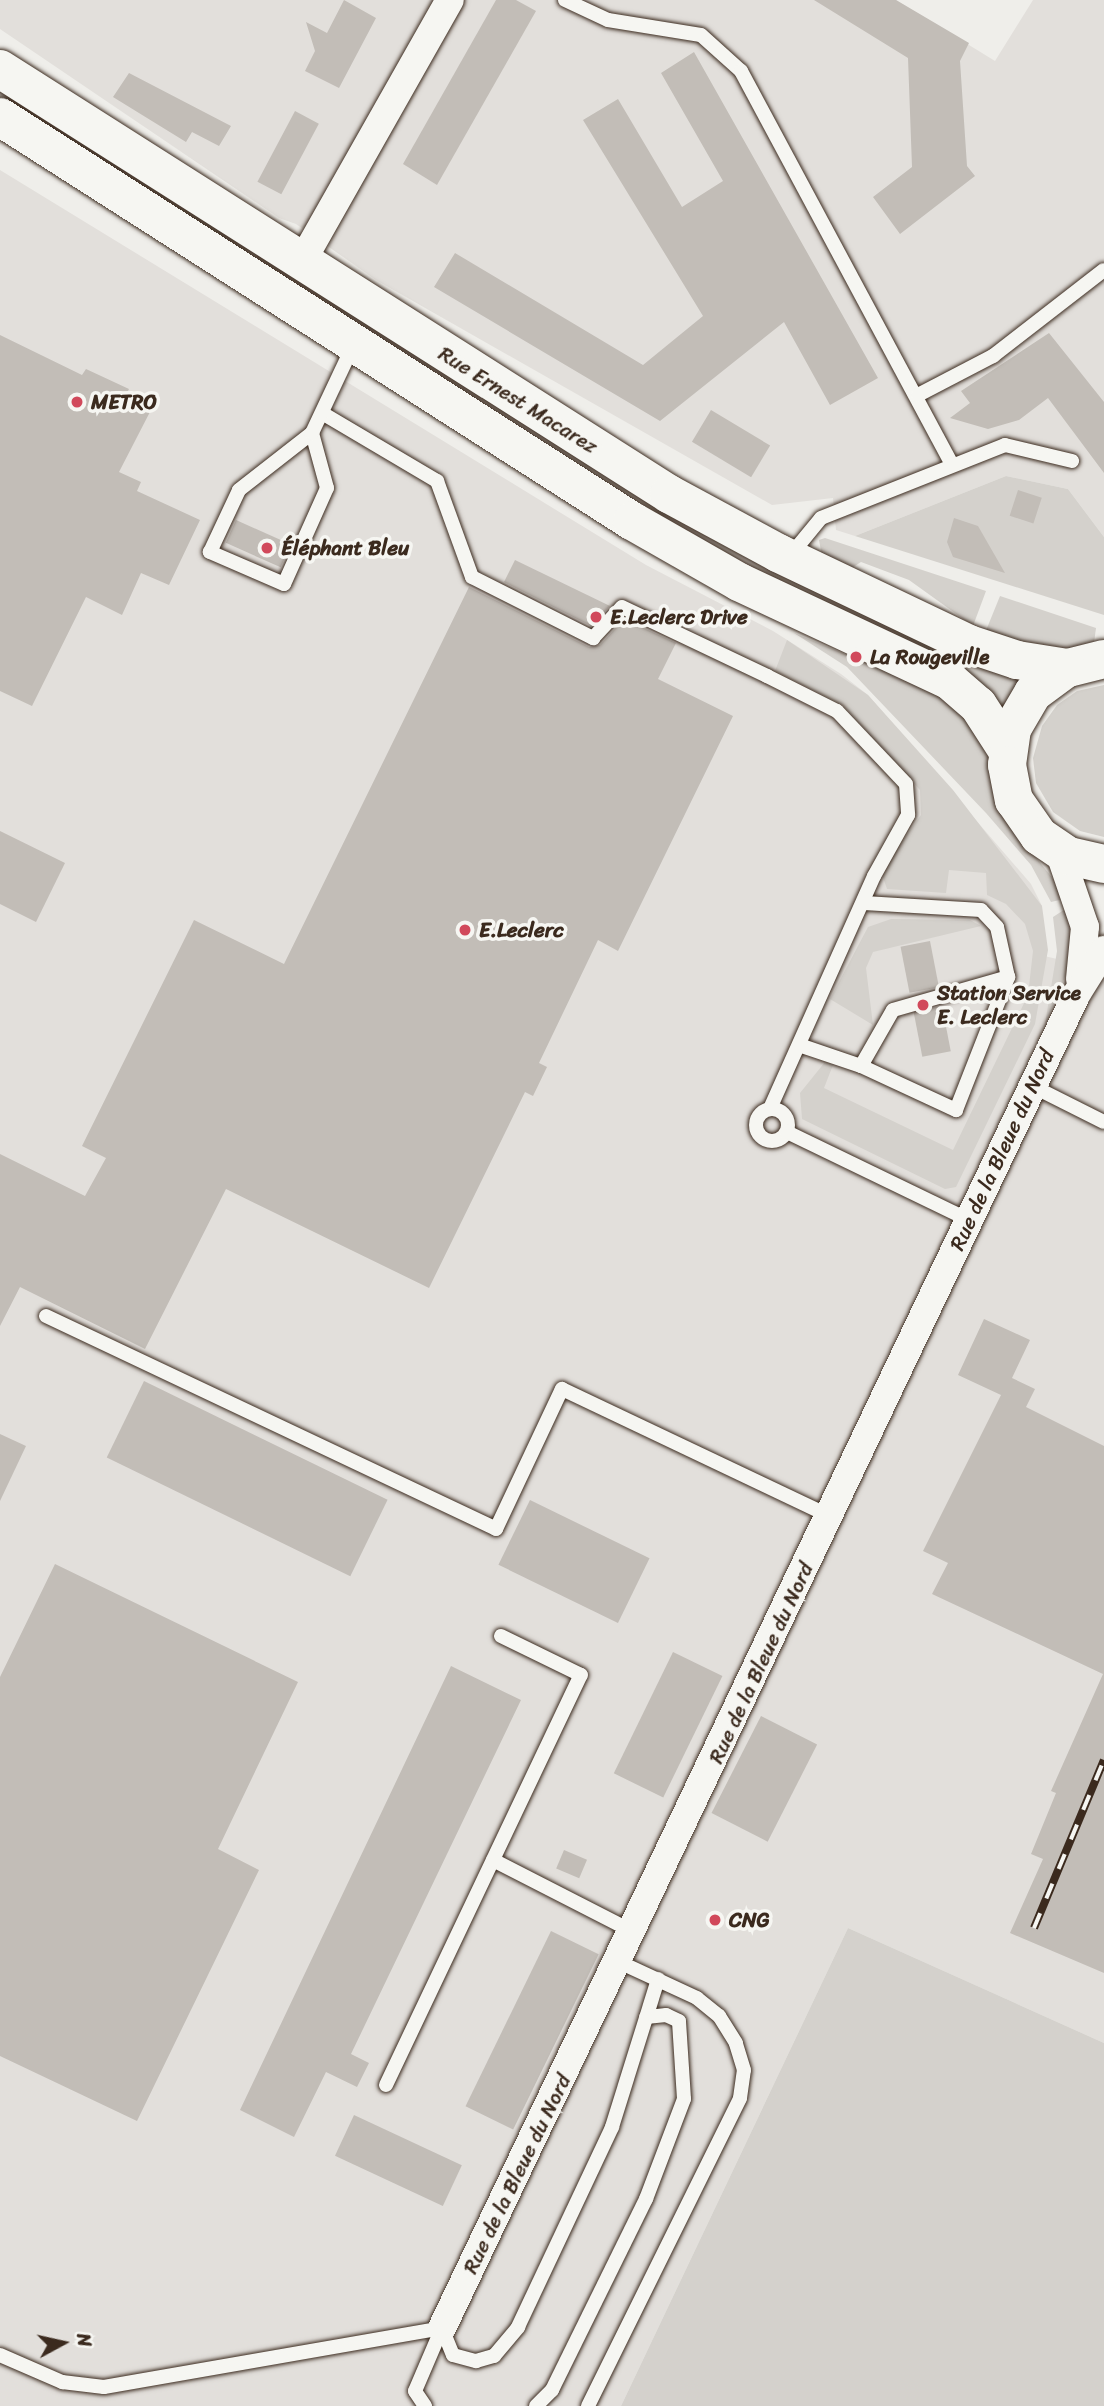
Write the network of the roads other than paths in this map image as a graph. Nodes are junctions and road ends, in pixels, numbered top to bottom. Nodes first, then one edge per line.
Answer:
1 (450, 0) edge
2 (565, 0) edge
3 (0, 69) edge
4 (0, 117) edge
5 (301, 263) junction
6 (1104, 270) edge
7 (354, 345) junction
8 (918, 395) junction
9 (322, 413) junction
10 (312, 433) junction
11 (1072, 461) dead end
12 (952, 465) junction
13 (789, 558) junction
14 (1104, 659) edge
15 (1067, 668) junction
16 (1007, 750) junction
17 (1059, 851) junction
18 (1104, 864) edge
19 (864, 903) junction
20 (1104, 950) edge
21 (1008, 977) junction
22 (1076, 995) junction
23 (799, 1045) junction
24 (861, 1066) junction
25 (1032, 1086) junction
26 (770, 1108) junction
27 (1104, 1122) edge
28 (787, 1132) junction
29 (969, 1220) junction
30 (46, 1316) dead end
31 (830, 1516) junction
32 (501, 1636) dead end
33 (493, 1860) junction
34 (634, 1932) junction
35 (619, 1962) junction
36 (658, 1979) junction
37 (646, 2017) junction
38 (386, 2085) dead end
39 (442, 2328) junction
40 (0, 2355) edge
41 (425, 2406) edge
42 (536, 2406) edge
43 (588, 2406) edge

1 - 5 street
2 - 8 lane
3 - 5 main road, Rue Ernest Macarez
4 - 7 main road, Rue Ernest Macarez
5 - 13 main road, Rue Ernest Macarez
6 - 8 lane
7 - 9 lane
7 - 16 main road, Rue Ernest Macarez
8 - 12 lane
9 - 10 lane
9 - 19 lane
10 - 10 lane
11 - 12 lane
12 - 13 lane
13 - 15 main road, Rue Ernest Macarez
14 - 15 main road, Rue Ernest Macarez
15 - 16 main road, Rue Ernest Macarez
16 - 17 main road, Rue Ernest Macarez
17 - 18 main road, Rue Ernest Macarez
17 - 22 street, Rue de la Bleue du Nord
19 - 21 lane
19 - 23 lane
20 - 22 street, Rue de la Bleue du Nord
21 - 24 lane
21 - 24 lane
22 - 25 street, Rue de la Bleue du Nord
23 - 24 lane
23 - 26 lane
25 - 27 lane
25 - 29 street, Rue de la Bleue du Nord
26 - 28 lane
26 - 28 lane
28 - 29 lane
29 - 31 street, Rue de la Bleue du Nord
30 - 31 lane
31 - 34 street, Rue de la Bleue du Nord
32 - 33 lane
33 - 34 lane
33 - 38 lane
34 - 35 street, Rue de la Bleue du Nord
35 - 36 lane
35 - 39 street, Rue de la Bleue du Nord
36 - 37 lane
36 - 43 lane
37 - 39 lane
37 - 42 lane
39 - 40 lane
39 - 41 lane

